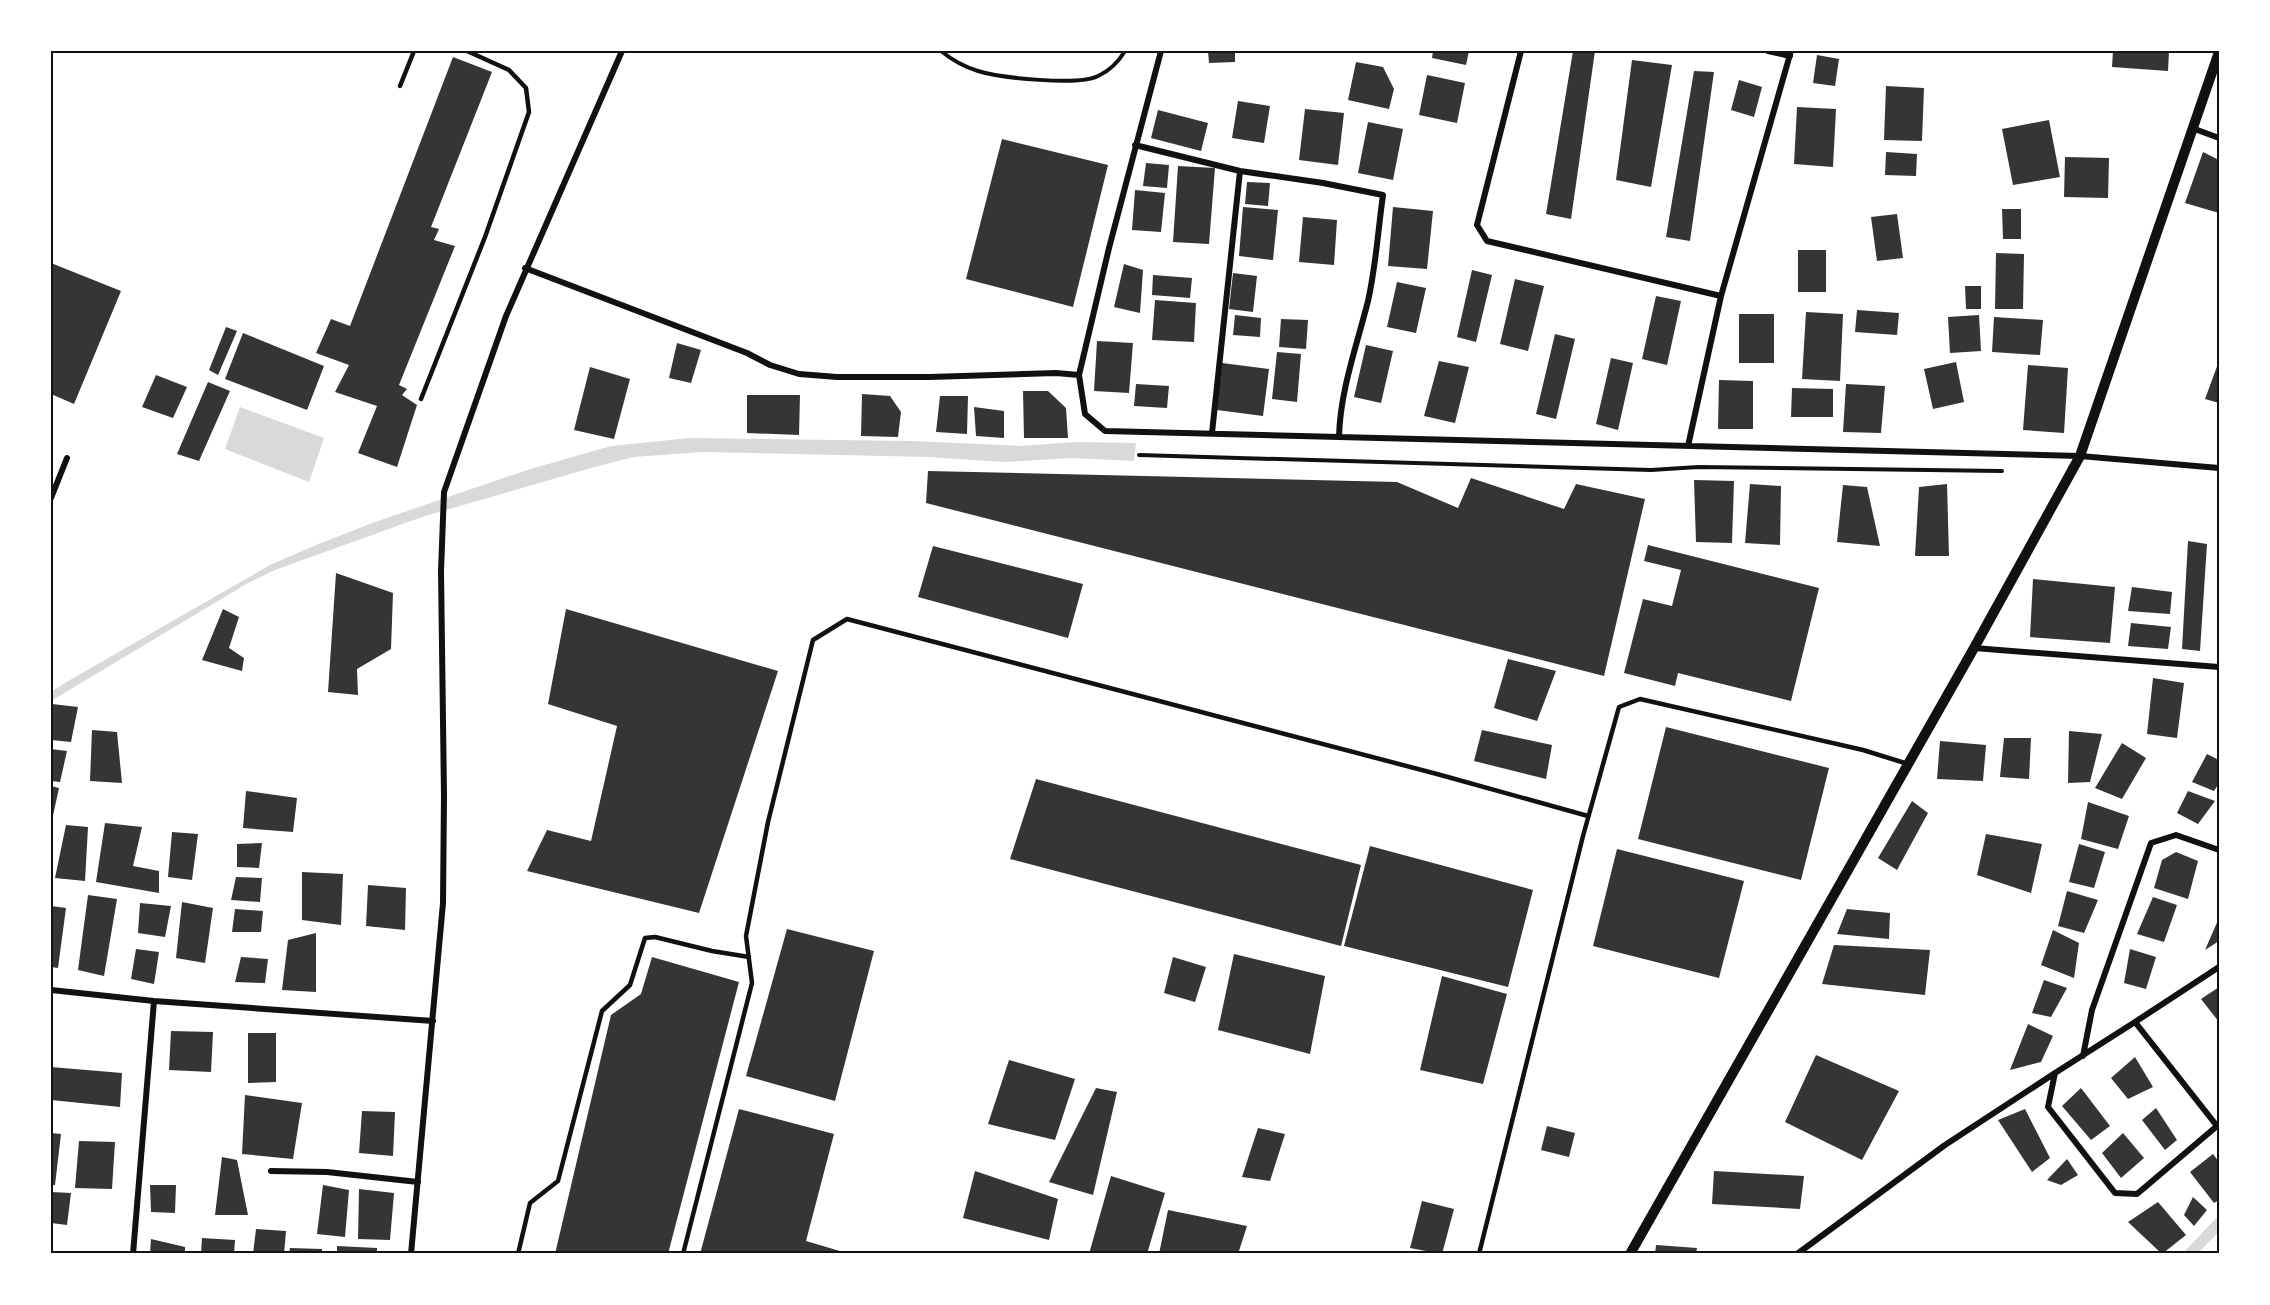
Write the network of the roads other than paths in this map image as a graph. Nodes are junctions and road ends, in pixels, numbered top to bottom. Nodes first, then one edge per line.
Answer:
1 (414, 51) edge
2 (467, 51) edge
3 (622, 51) edge
4 (1161, 51) edge
5 (1521, 51) edge
6 (1768, 51) edge
7 (2219, 52) edge
8 (1790, 54) edge
9 (400, 86) dead end
10 (2192, 128) junction
11 (2219, 138) edge
12 (1135, 145) junction
13 (1240, 171) junction
14 (525, 268) junction
15 (1721, 296) junction
16 (1079, 375) junction
17 (421, 399) dead end
18 (1212, 433) junction
19 (1339, 437) junction
20 (1688, 446) junction
21 (2080, 456) junction
22 (67, 458) dead end
23 (2219, 468) edge
24 (51, 498) edge
25 (1974, 648) junction
26 (2219, 666) edge
27 (1908, 764) junction
28 (1588, 816) junction
29 (2219, 850) edge
30 (749, 957) junction
31 (2219, 968) edge
32 (51, 990) edge
33 (154, 1001) junction
34 (433, 1021) junction
35 (2135, 1022) junction
36 (2083, 1056) junction
37 (2055, 1073) junction
38 (271, 1171) dead end
39 (418, 1182) junction
40 (133, 1254) edge
41 (411, 1254) edge
42 (518, 1254) edge
43 (683, 1254) edge
44 (1479, 1254) edge
45 (1630, 1254) edge
46 (1797, 1254) edge

1 - 9 lane
2 - 17 lane
3 - 14 street
4 - 12 street
5 - 15 street
6 - 8 street
7 - 10 street
8 - 15 street
10 - 11 street
10 - 21 street
12 - 13 street
12 - 16 street
13 - 18 street
13 - 19 street
14 - 16 street
14 - 34 street
15 - 20 street
16 - 18 street
18 - 19 street
19 - 20 street
20 - 21 street
21 - 23 street
21 - 25 street
22 - 24 street
25 - 26 street
25 - 27 street
27 - 28 lane
27 - 45 street
28 - 30 lane
28 - 44 lane
29 - 36 street
30 - 42 lane
30 - 43 lane
31 - 35 street
32 - 33 street
33 - 34 street
33 - 40 street
34 - 39 street
35 - 36 street
35 - 37 street
36 - 37 street
37 - 46 street
38 - 39 street
39 - 41 street

